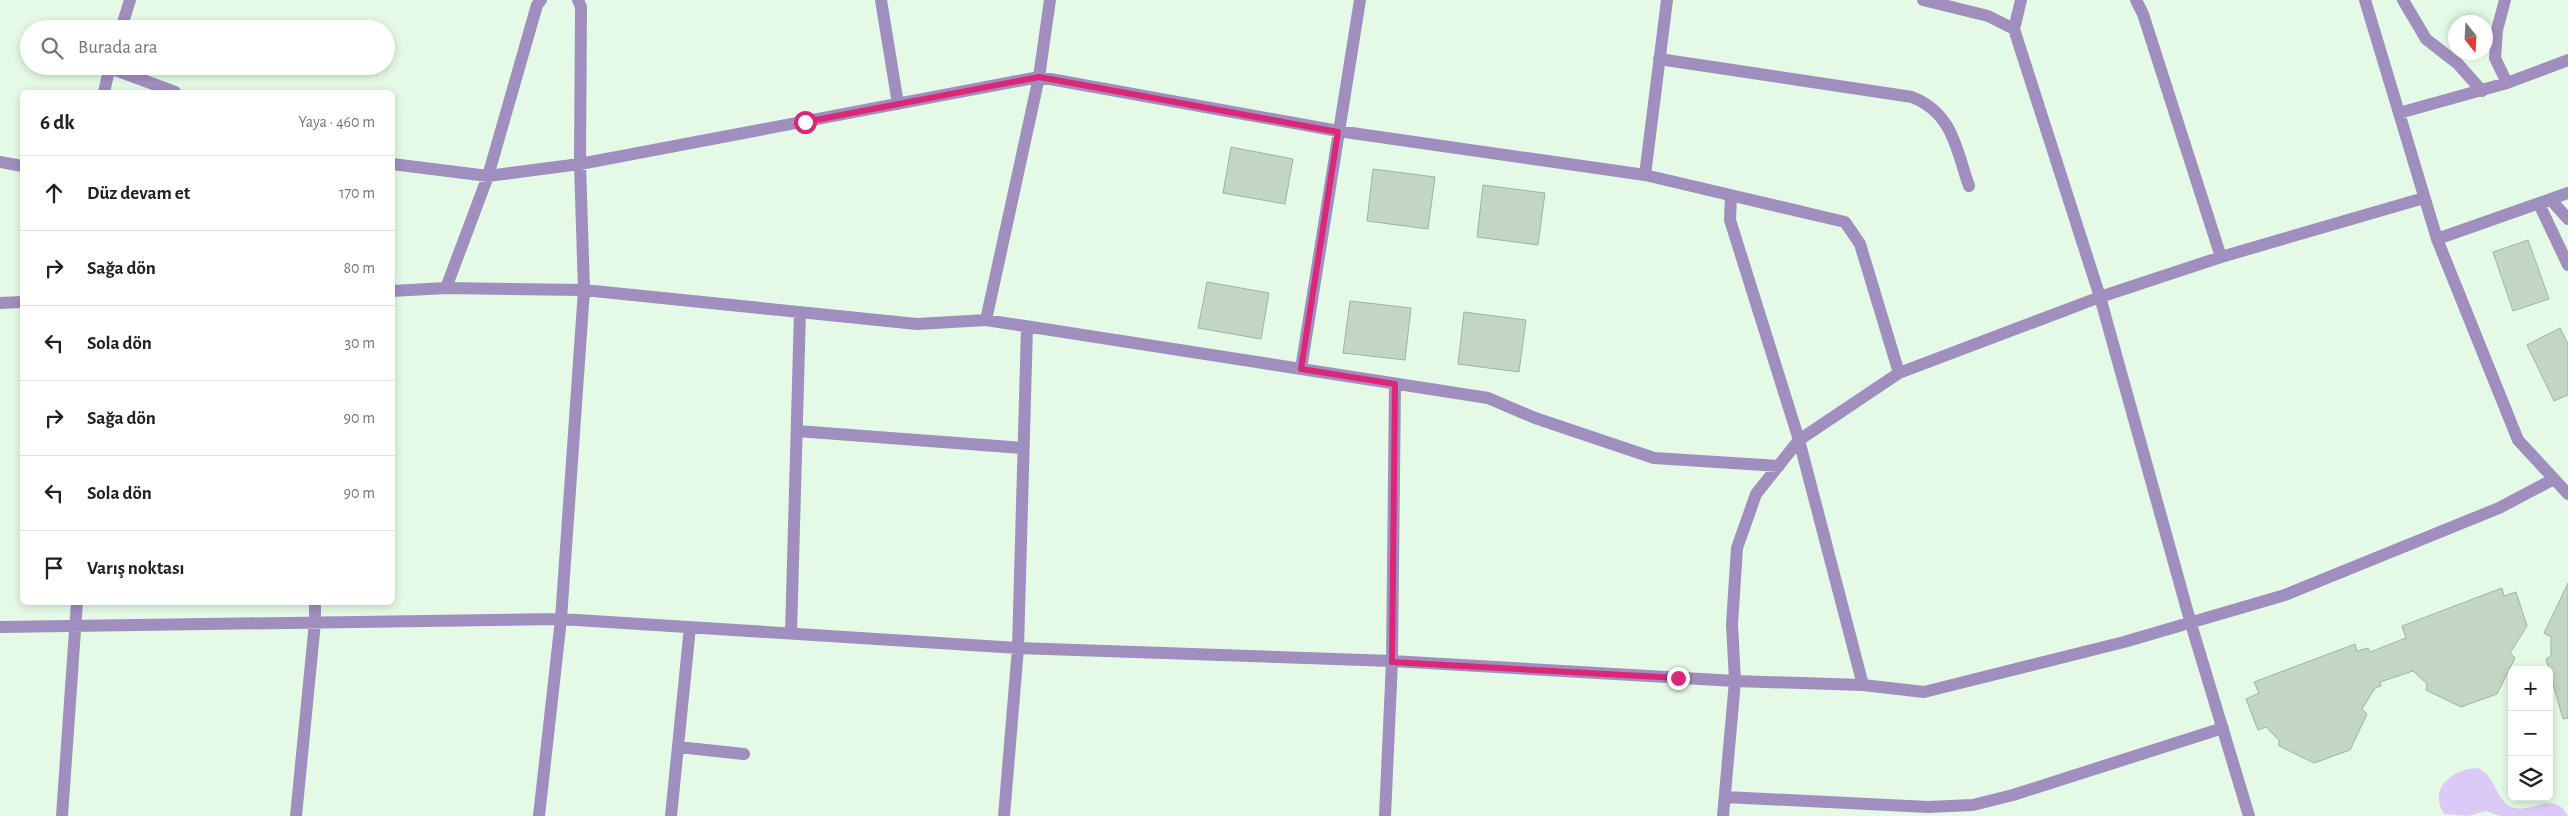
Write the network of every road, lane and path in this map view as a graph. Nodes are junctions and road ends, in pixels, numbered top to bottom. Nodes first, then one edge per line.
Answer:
1 (130, 0) edge
2 (541, 0) edge
3 (578, 0) edge
4 (881, 0) edge
5 (1050, 0) edge
6 (1360, 0) edge
7 (1667, 0) edge
8 (1923, 0) edge
9 (2021, 0) edge
10 (2136, 0) edge
11 (2365, 0) edge
12 (2403, 0) edge
13 (2505, 0) edge
14 (124, 20) edge
15 (2014, 29) junction
16 (1660, 59) junction
17 (2568, 60) edge
18 (108, 75) edge
19 (131, 75) edge
20 (1039, 77) junction
21 (2507, 83) junction
22 (104, 90) edge
23 (170, 90) edge
24 (2482, 90) junction
25 (898, 104) junction
26 (2399, 114) junction
27 (1338, 132) junction
28 (0, 162) edge
29 (395, 164) edge
30 (580, 164) junction
31 (20, 166) edge
32 (1645, 175) junction
33 (488, 176) junction
34 (1969, 186) dead end
35 (2568, 193) edge
36 (1731, 195) junction
37 (2424, 198) junction
38 (2551, 200) junction
39 (2539, 204) junction
40 (2568, 219) edge
41 (2437, 239) junction
42 (2221, 258) junction
43 (2568, 265) edge
44 (446, 288) junction
45 (584, 290) junction
46 (395, 291) edge
47 (2100, 297) junction
48 (20, 302) edge
49 (0, 303) edge
50 (800, 312) junction
51 (986, 320) junction
52 (1027, 327) junction
53 (1301, 369) junction
54 (1898, 373) junction
55 (1395, 384) junction
56 (797, 431) junction
57 (1799, 440) junction
58 (1023, 448) junction
59 (1779, 466) junction
60 (2554, 479) junction
61 (2568, 494) edge
62 (77, 605) edge
63 (315, 605) edge
64 (561, 619) junction
65 (315, 622) junction
66 (2191, 624) junction
67 (77, 626) junction
68 (0, 627) edge
69 (690, 627) junction
70 (791, 634) junction
71 (1018, 648) junction
72 (1392, 662) junction
73 (1735, 681) junction
74 (1863, 685) junction
75 (2223, 728) junction
76 (678, 747) junction
77 (744, 754) dead end
78 (1725, 797) junction
79 (62, 816) edge
80 (296, 816) edge
81 (538, 816) edge
82 (671, 816) edge
83 (1004, 816) edge
84 (1385, 816) edge
85 (1723, 816) edge
86 (2249, 816) edge

1 - 14 street
2 - 33 street
3 - 30 street
4 - 25 street
5 - 20 street
6 - 27 street
7 - 16 street
8 - 15 street
9 - 15 street
10 - 42 street
11 - 26 street
12 - 24 street
13 - 21 street
15 - 47 street
16 - 32 street
16 - 34 street
17 - 21 street
18 - 22 street
19 - 23 street
20 - 25 street
20 - 27 street
20 - 51 street
21 - 24 street
24 - 26 street
25 - 30 street
26 - 37 street
27 - 32 street
27 - 53 street
28 - 31 street
29 - 33 street
30 - 33 street
30 - 45 street
32 - 36 street
33 - 44 street
35 - 38 street
36 - 54 street
36 - 57 street
37 - 41 street
37 - 42 street
38 - 39 street
38 - 40 street
39 - 41 street
39 - 43 street
41 - 60 street
42 - 47 street
44 - 45 street
44 - 46 street
45 - 50 street
45 - 64 street
47 - 54 street
47 - 66 street
48 - 49 street
50 - 51 street
50 - 56 street
51 - 52 street
52 - 53 street
52 - 58 street
53 - 55 street
54 - 57 street
55 - 59 street
55 - 72 street
56 - 58 street
56 - 70 street
57 - 59 street
57 - 74 street
58 - 71 street
59 - 73 street
60 - 61 street
60 - 66 street
62 - 67 street
63 - 65 street
64 - 65 street
64 - 69 street
64 - 81 street
65 - 67 street
65 - 80 street
66 - 74 street
66 - 75 street
67 - 68 street
67 - 79 street
69 - 70 street
69 - 76 street
70 - 71 street
71 - 72 street
71 - 83 street
72 - 73 street
72 - 84 street
73 - 74 street
73 - 78 street
75 - 78 street
75 - 86 street
76 - 77 street
76 - 82 street
78 - 85 street

